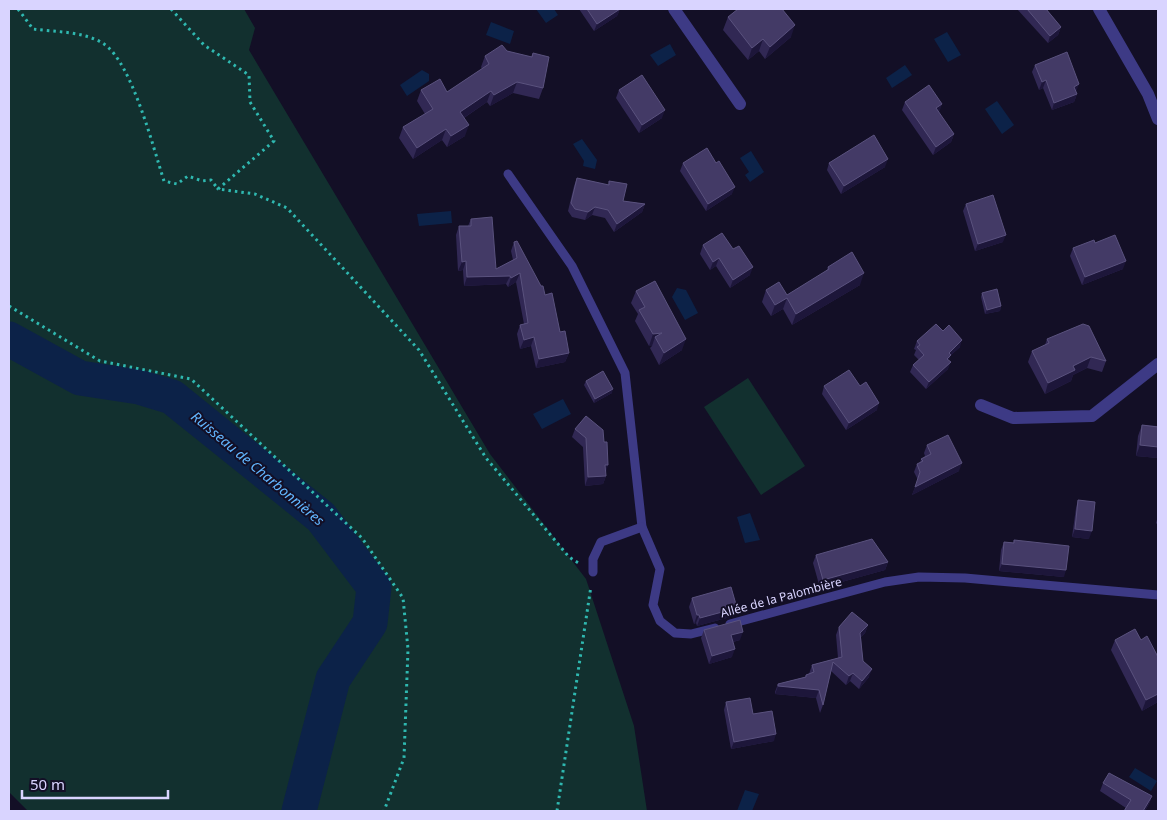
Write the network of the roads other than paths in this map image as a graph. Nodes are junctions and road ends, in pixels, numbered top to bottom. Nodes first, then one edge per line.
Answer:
1 (674, 9) edge
2 (1099, 9) edge
3 (740, 104) dead end
4 (1158, 119) edge
5 (508, 174) dead end
6 (1158, 364) edge
7 (981, 406) dead end
8 (642, 527) junction
9 (593, 572) road end
10 (1158, 594) edge

1 - 3 street
2 - 4 street
5 - 8 lane, Allée de la Palombière
6 - 7 street
8 - 9 lane
8 - 10 lane, Allée de la Palombière

